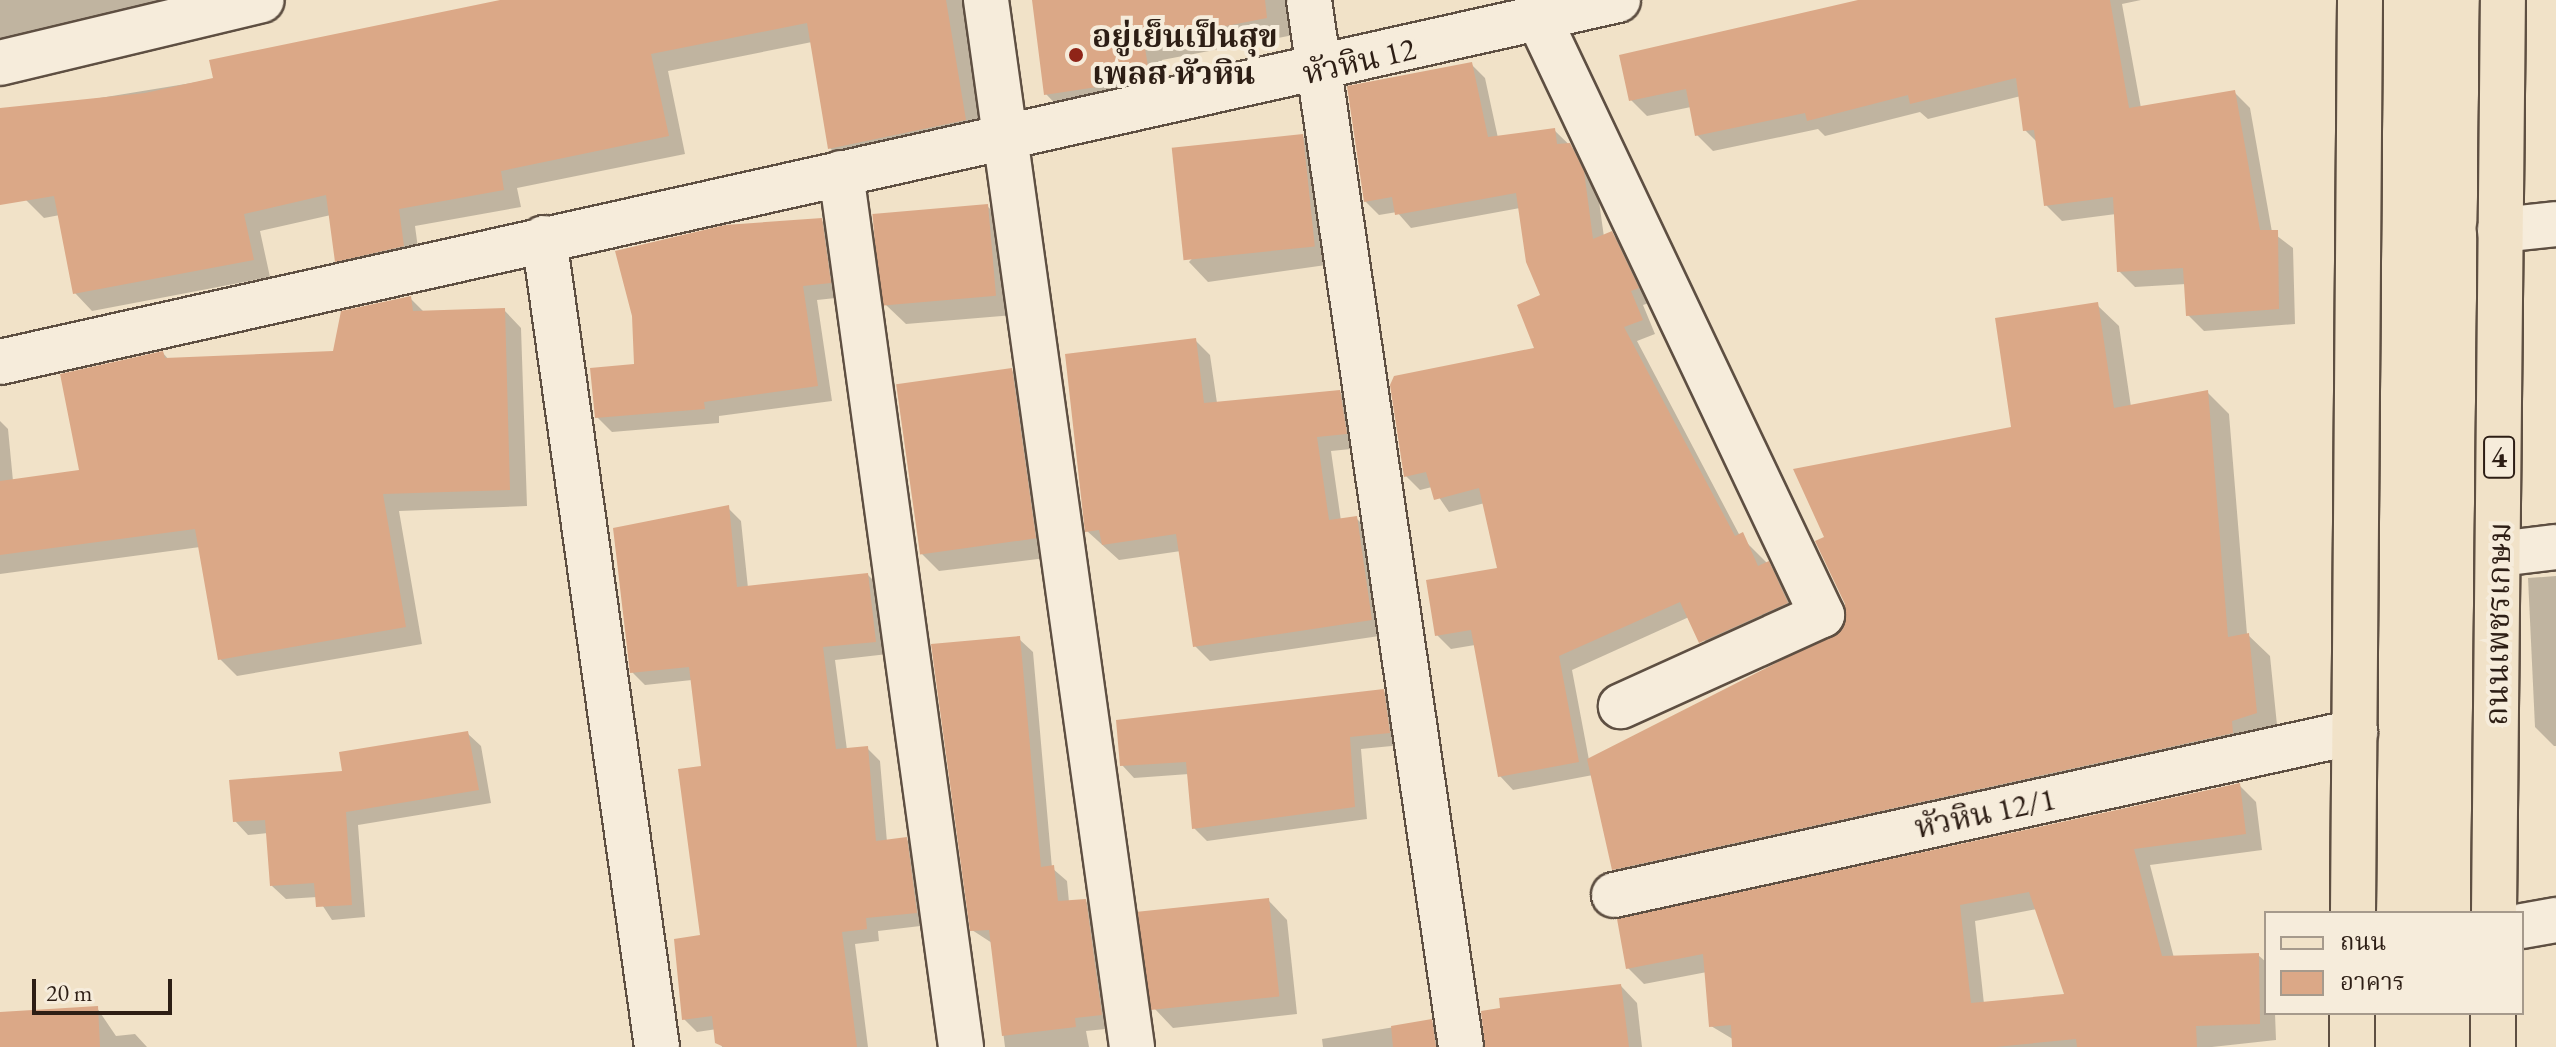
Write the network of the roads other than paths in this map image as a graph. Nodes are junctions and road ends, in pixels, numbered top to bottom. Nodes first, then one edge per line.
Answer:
1 (262, 0) edge
2 (986, 0) edge
3 (1309, 0) edge
4 (1618, 0) edge
5 (2360, 0) edge
6 (2503, 0) edge
7 (1539, 19) junction
8 (0, 63) edge
9 (1321, 70) junction
10 (1007, 139) junction
11 (841, 173) junction
12 (2556, 224) edge
13 (2500, 230) junction
14 (544, 238) junction
15 (0, 362) edge
16 (2556, 547) edge
17 (2499, 554) junction
18 (1621, 706) dead end
19 (2355, 732) junction
20 (1614, 895) dead end
21 (2353, 911) edge
22 (2494, 911) edge
23 (2556, 920) edge
24 (2524, 926) edge
25 (2352, 1015) edge
26 (2493, 1015) edge
27 (657, 1047) edge
28 (961, 1047) edge
29 (1132, 1047) edge
30 (1461, 1047) edge
31 (2352, 1047) edge
32 (2493, 1047) edge

1 - 8 street
2 - 10 street
3 - 9 street
4 - 7 street, หัวหิน 12
5 - 19 main road
6 - 13 main road, ถนนเพชรเกษม / 4
7 - 9 street, หัวหิน 12
7 - 18 street
9 - 10 street, หัวหิน 12
9 - 30 street
10 - 11 street, หัวหิน 12
10 - 29 street
11 - 14 street, หัวหิน 12
11 - 28 street
12 - 13 street
13 - 17 main road, ถนนเพชรเกษม / 4
14 - 15 street, หัวหิน 12
14 - 27 street
16 - 17 street
17 - 22 main road, ถนนเพชรเกษม / 4
19 - 20 street, หัวหิน 12/1
19 - 21 main road
23 - 24 street
25 - 31 main road
26 - 32 main road

